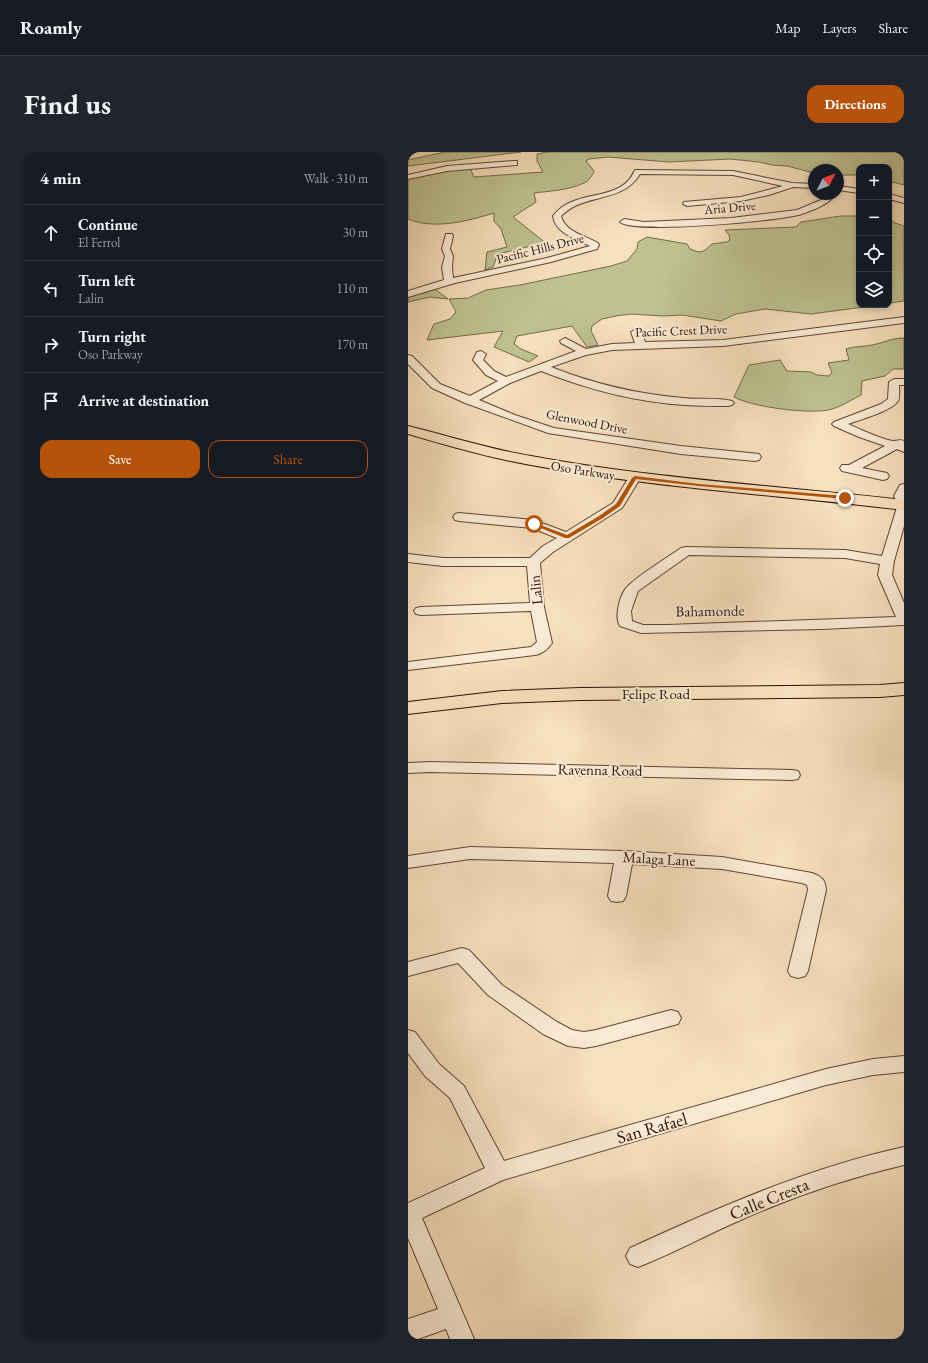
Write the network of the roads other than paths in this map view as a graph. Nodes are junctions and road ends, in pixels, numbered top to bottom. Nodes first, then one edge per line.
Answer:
1 (514, 163) dead end
2 (748, 175) junction
3 (408, 177) edge
4 (725, 182) dead end
5 (792, 184) junction
6 (808, 185) edge
7 (844, 189) edge
8 (856, 191) edge
9 (892, 197) edge
10 (826, 200) edge
11 (904, 201) edge
12 (688, 204) dead end
13 (624, 222) dead end
14 (679, 223) junction
15 (688, 230) dead end
16 (449, 236) dead end
17 (449, 282) junction
18 (408, 294) edge
19 (904, 320) edge
20 (770, 327) dead end
21 (636, 332) dead end
22 (780, 337) junction
23 (565, 341) dead end
24 (641, 346) junction
25 (584, 352) junction
26 (481, 354) dead end
27 (408, 358) edge
28 (541, 367) junction
29 (506, 381) junction
30 (904, 382) edge
31 (899, 393) edge
32 (469, 401) junction
33 (728, 403) dead end
34 (408, 430) edge
35 (408, 441) edge
36 (901, 445) edge
37 (755, 456) dead end
38 (884, 476) dead end
39 (632, 482) junction
40 (904, 488) edge
41 (903, 508) edge
42 (459, 517) dead end
43 (567, 536) junction
44 (408, 558) edge
45 (887, 561) junction
46 (533, 562) junction
47 (537, 607) junction
48 (421, 611) dead end
49 (904, 620) edge
50 (408, 666) edge
51 (904, 689) edge
52 (408, 708) edge
53 (408, 768) edge
54 (792, 775) dead end
55 (624, 857) junction
56 (408, 862) edge
57 (617, 896) dead end
58 (408, 969) edge
59 (798, 971) dead end
60 (671, 1018) dead end
61 (408, 1038) edge
62 (904, 1064) edge
63 (904, 1156) edge
64 (499, 1172) junction
65 (408, 1214) edge
66 (638, 1256) dead end
67 (453, 1315) junction
68 (408, 1331) edge
69 (462, 1339) edge

1 - 3 street
2 - 4 street
2 - 5 street, Pacific Hills Drive
2 - 17 street, Pacific Hills Drive
5 - 6 street, Pacific Hills Drive
5 - 12 street
7 - 8 street
9 - 11 street
10 - 14 street, Aria Drive
13 - 14 street, Aria Drive
14 - 15 street
16 - 17 street
17 - 18 street, Pacific Hills Drive
19 - 22 street, Pacific Crest Drive
20 - 22 street
21 - 24 street
22 - 24 street, Pacific Crest Drive
23 - 25 street
24 - 25 street, Pacific Crest Drive
25 - 28 street, Pacific Crest Drive
26 - 29 street
27 - 32 street, Glenwood Drive
28 - 29 street, Pacific Crest Drive
28 - 33 street
29 - 32 street, Pacific Crest Drive
30 - 31 street
31 - 36 street
32 - 37 street, Glenwood Drive
34 - 39 main road, Oso Parkway
35 - 39 main road, Oso Parkway
36 - 38 street
39 - 41 main road, Oso Parkway
39 - 43 street, Lalin
40 - 41 street
41 - 45 street
42 - 43 street
43 - 46 street, Lalin
44 - 46 street
45 - 49 street
45 - 49 street, Bahamonde
46 - 47 street, Lalin
47 - 48 street
47 - 50 street, Lalin
51 - 52 main road, Felipe Road
53 - 54 street, Ravenna Road
55 - 56 street, Malaga Lane
55 - 57 street
55 - 59 street, Malaga Lane
58 - 60 street
61 - 64 street
62 - 64 street, San Rafael
63 - 66 street, Calle Cresta
64 - 65 street, San Rafael
65 - 67 street
67 - 68 street
67 - 69 street

